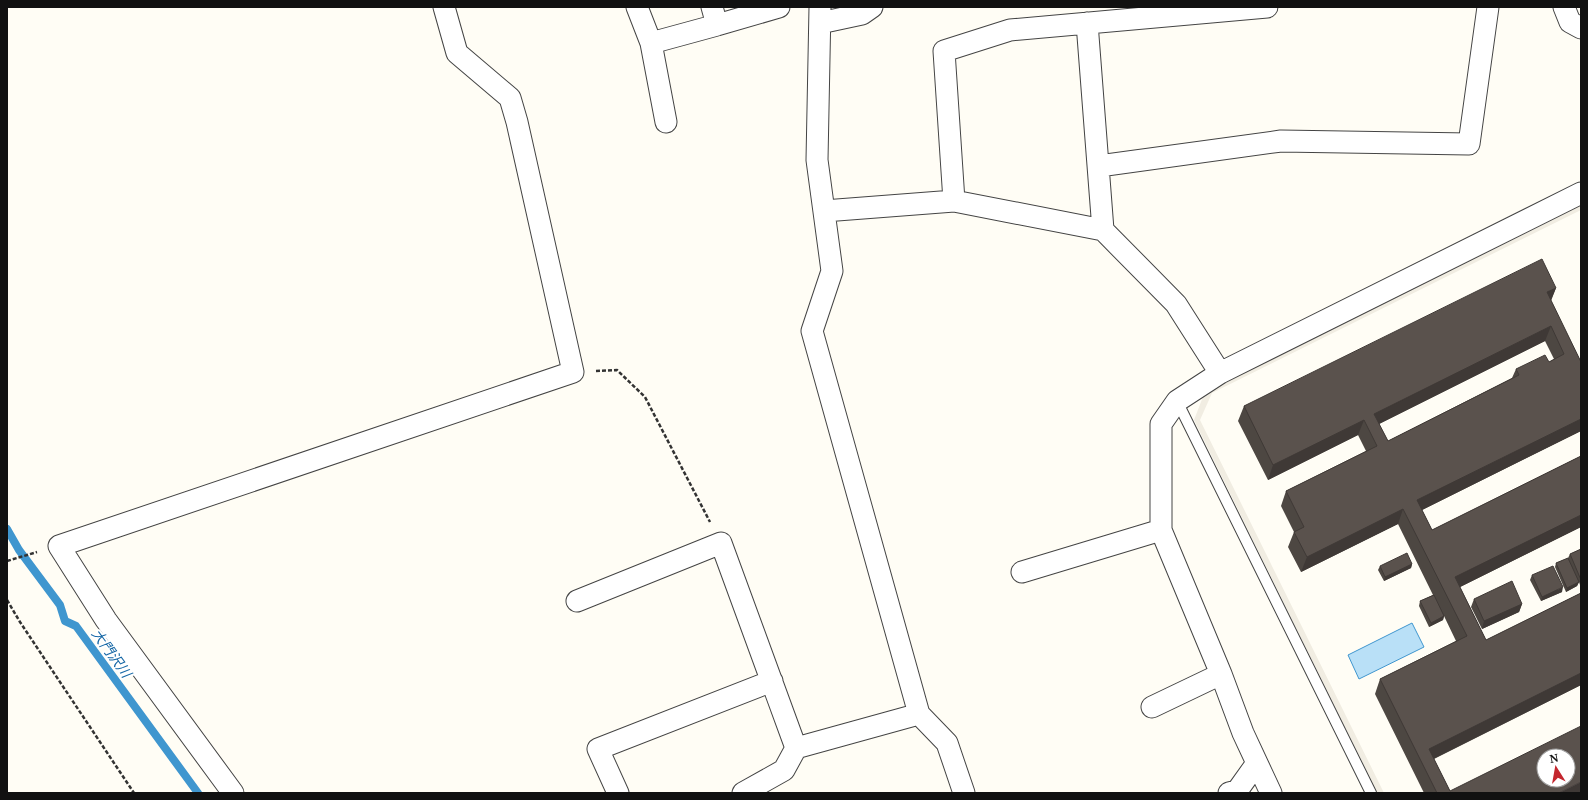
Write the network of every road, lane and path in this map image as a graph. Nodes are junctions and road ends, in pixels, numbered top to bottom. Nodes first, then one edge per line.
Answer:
1 (444, 7) edge
2 (637, 7) edge
3 (779, 7) edge
4 (872, 7) edge
5 (1267, 7) edge
6 (1488, 7) edge
7 (1564, 7) edge
8 (820, 15) edge
9 (714, 16) edge
10 (1087, 23) junction
11 (1581, 28) edge
12 (651, 44) junction
13 (666, 122) dead end
14 (1099, 166) junction
15 (1581, 193) edge
16 (954, 201) junction
17 (824, 211) junction
18 (1103, 230) junction
19 (573, 372) junction
20 (1220, 372) junction
21 (1177, 401) junction
22 (1161, 530) junction
23 (721, 543) junction
24 (43, 550) dead end
25 (7, 561) edge
26 (1022, 572) dead end
27 (7, 600) edge
28 (577, 601) dead end
29 (1221, 674) junction
30 (772, 681) junction
31 (1152, 707) dead end
32 (919, 714) junction
33 (796, 748) junction
34 (1257, 763) junction
35 (134, 793) edge
36 (233, 793) edge
37 (618, 793) edge
38 (744, 793) edge
39 (964, 793) edge
40 (1229, 793) edge
41 (1271, 793) edge
42 (1371, 793) edge

1 - 19 street
2 - 12 street
3 - 9 street
4 - 8 street
5 - 10 street
6 - 14 street
7 - 11 street
8 - 17 street
9 - 12 street
10 - 14 street
10 - 16 street
12 - 13 street
14 - 18 street
15 - 20 street
16 - 17 street
16 - 18 street
17 - 32 street
18 - 20 street
19 - 23 path
19 - 36 street
20 - 21 street
21 - 22 street
21 - 42 lane
22 - 26 street
22 - 29 street
23 - 28 street
23 - 30 street
24 - 25 path
27 - 35 path
29 - 31 street
29 - 34 street
30 - 33 street
30 - 37 street
32 - 33 street
32 - 39 street
33 - 38 street
34 - 40 street
34 - 41 street

